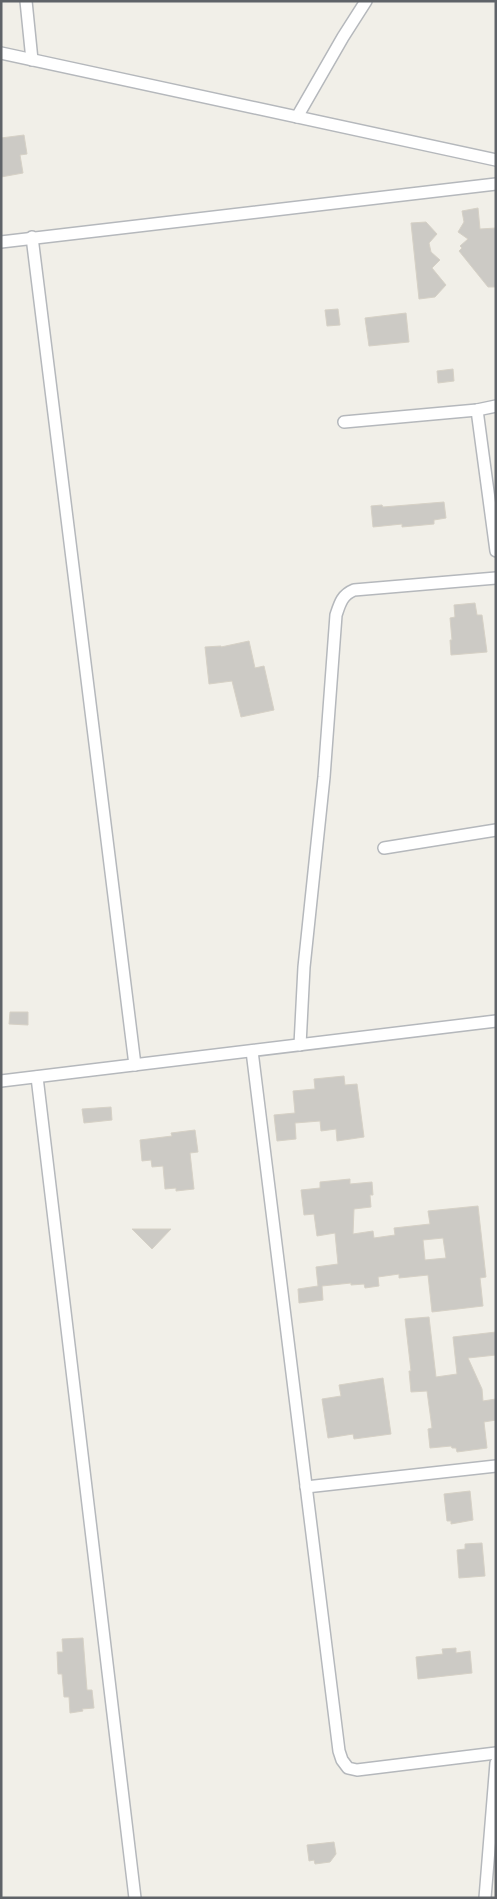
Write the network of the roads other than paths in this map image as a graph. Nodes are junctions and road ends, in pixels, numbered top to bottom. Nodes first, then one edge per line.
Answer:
1 (26, 1) edge
2 (366, 1) edge
3 (1, 53) edge
4 (32, 60) junction
5 (297, 117) junction
6 (496, 160) edge
7 (496, 184) edge
8 (32, 237) junction
9 (1, 242) edge
10 (496, 406) edge
11 (477, 410) junction
12 (344, 422) dead end
13 (496, 552) edge
14 (496, 578) edge
15 (496, 830) edge
16 (384, 848) dead end
17 (496, 1021) edge
18 (300, 1045) junction
19 (252, 1050) junction
20 (136, 1065) junction
21 (37, 1077) junction
22 (1, 1081) edge
23 (496, 1466) edge
24 (306, 1486) junction
25 (496, 1754) edge
26 (496, 1763) edge
27 (135, 1898) edge
28 (485, 1898) edge

1 - 4 street
2 - 5 street
3 - 4 street
4 - 5 street
5 - 6 street
7 - 8 street
8 - 9 street
8 - 20 street
10 - 11 street
11 - 12 street
11 - 13 street
14 - 18 street
15 - 16 street
17 - 18 street
18 - 19 street
19 - 20 street
19 - 24 street
20 - 21 street
21 - 22 street
21 - 27 street
23 - 24 street
24 - 25 street
26 - 28 street

